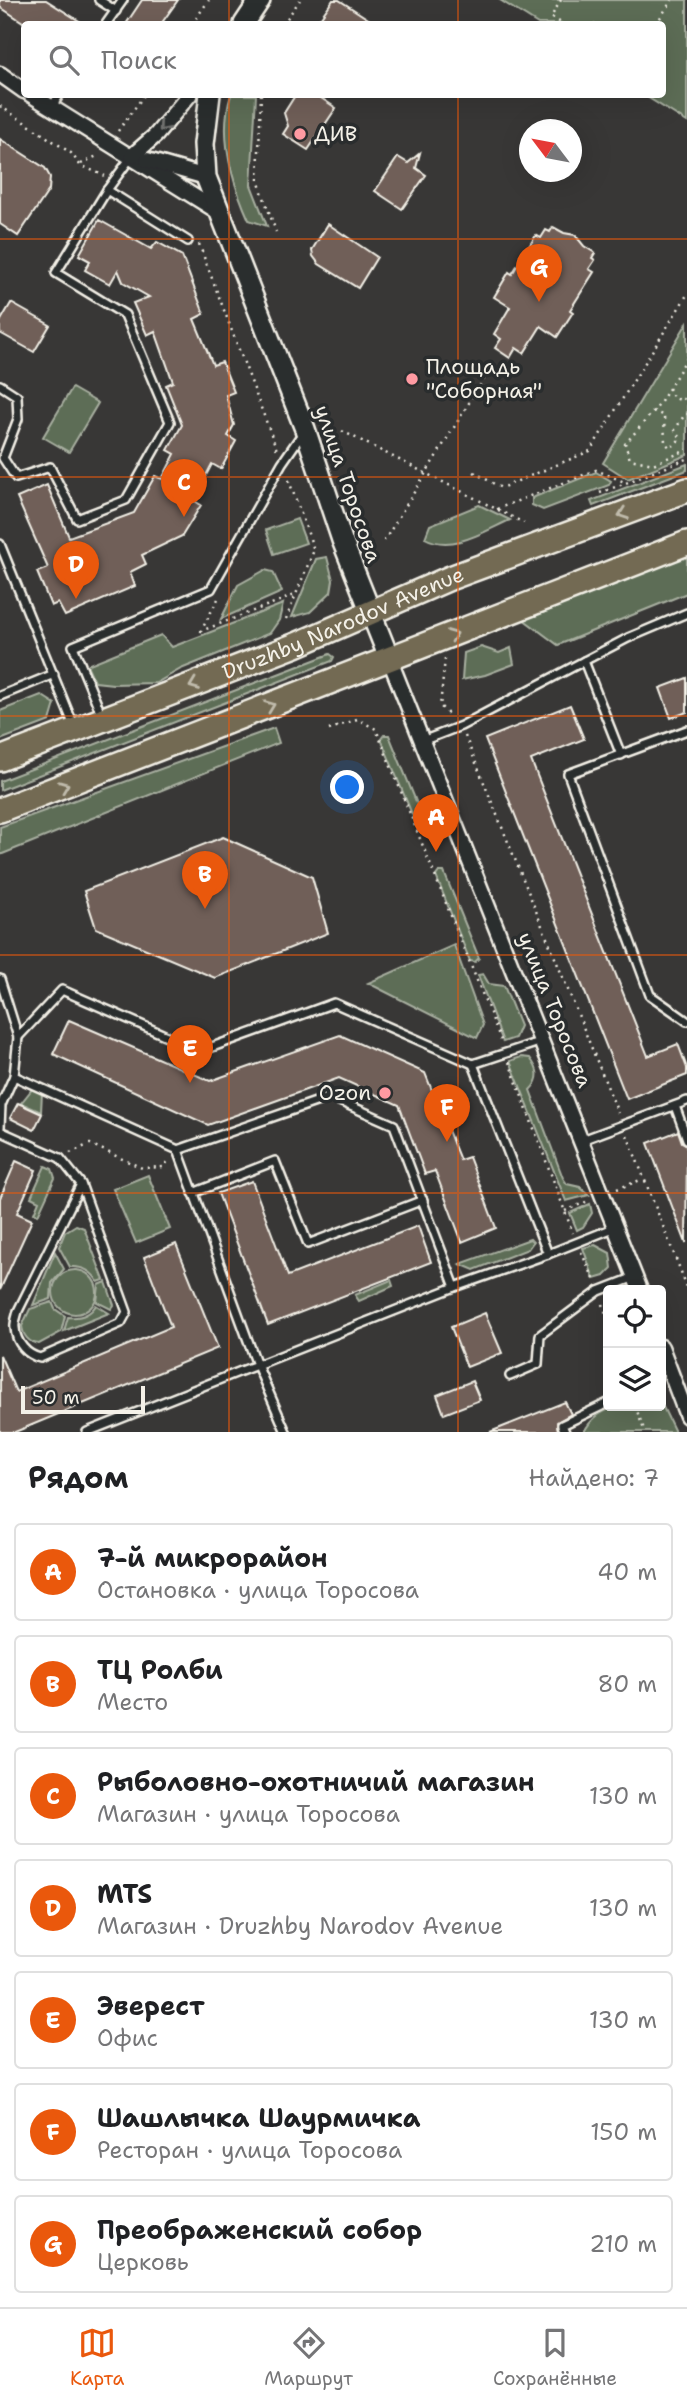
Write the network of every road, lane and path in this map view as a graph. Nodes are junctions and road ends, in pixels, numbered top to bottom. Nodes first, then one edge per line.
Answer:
1 (99, 0) edge
2 (123, 0) edge
3 (209, 0) edge
4 (260, 0) edge
5 (300, 0) edge
6 (561, 0) edge
7 (672, 0) edge
8 (116, 11) junction
9 (108, 21) edge
10 (194, 21) edge
11 (246, 21) edge
12 (285, 21) edge
13 (558, 21) edge
14 (658, 21) edge
15 (0, 74) edge
16 (21, 89) edge
17 (36, 98) edge
18 (57, 98) edge
19 (142, 98) edge
20 (187, 98) edge
21 (210, 98) edge
22 (261, 98) edge
23 (0, 106) edge
24 (51, 108) junction
25 (115, 135) dead end
26 (103, 152) dead end
27 (132, 156) junction
28 (80, 165) junction
29 (206, 177) junction
30 (115, 180) junction
31 (177, 184) junction
32 (107, 190) junction
33 (223, 214) junction
34 (276, 232) dead end
35 (188, 241) dead end
36 (200, 244) dead end
37 (687, 295) edge
38 (687, 358) edge
39 (485, 377) dead end
40 (0, 385) edge
41 (669, 388) junction
42 (687, 394) edge
43 (687, 400) edge
44 (682, 401) junction
45 (653, 411) junction
46 (687, 414) edge
47 (305, 429) junction
48 (342, 431) dead end
49 (687, 450) edge
50 (687, 459) edge
51 (282, 463) junction
52 (474, 472) dead end
53 (425, 473) junction
54 (627, 483) junction
55 (687, 490) edge
56 (600, 494) dead end
57 (497, 509) junction
58 (524, 523) dead end
59 (384, 541) dead end
60 (687, 543) edge
61 (0, 544) edge
62 (221, 595) dead end
63 (295, 595) junction
64 (370, 612) junction
65 (687, 613) edge
66 (286, 619) dead end
67 (389, 658) junction
68 (446, 659) dead end
69 (584, 661) junction
70 (54, 674) junction
71 (0, 696) edge
72 (104, 719) junction
73 (461, 726) junction
74 (76, 730) junction
75 (329, 730) dead end
76 (687, 730) edge
77 (422, 741) junction
78 (621, 755) junction
79 (0, 759) edge
80 (0, 810) edge
81 (0, 979) edge
82 (687, 1021) edge
83 (18, 1037) junction
84 (543, 1041) junction
85 (506, 1053) junction
86 (472, 1064) junction
87 (14, 1076) junction
88 (687, 1101) edge
89 (1, 1105) edge
90 (675, 1106) junction
91 (622, 1124) junction
92 (0, 1129) edge
93 (687, 1139) edge
94 (582, 1140) junction
95 (178, 1150) junction
96 (60, 1158) junction
97 (81, 1184) junction
98 (194, 1193) junction
99 (423, 1200) junction
100 (617, 1227) junction
101 (577, 1242) junction
102 (548, 1254) junction
103 (638, 1284) edge
104 (456, 1287) junction
105 (687, 1287) edge
106 (599, 1291) junction
107 (603, 1304) edge
108 (661, 1348) edge
109 (257, 1365) junction
110 (510, 1376) dead end
111 (667, 1382) edge
112 (603, 1405) edge
113 (637, 1411) edge
114 (687, 1416) edge
115 (87, 1432) edge
116 (286, 1432) edge
117 (565, 1432) edge
118 (645, 1432) edge

1 - 8 lane
2 - 8 lane
3 - 10 path
4 - 11 street
5 - 12 path
6 - 13 path
7 - 14 path
8 - 9 lane
15 - 16 street
17 - 24 street
18 - 24 lane
19 - 25 path
20 -> 27 street
21 - 29 street
22 - 34 path
23 - 28 path
24 - 27 street
26 - 28 path
27 - 29 street
27 - 30 lane
27 - 31 street
28 - 30 path
29 - 31 street
29 - 33 street, улица Торосова
30 - 32 lane
31 - 33 street
32 - 35 lane
32 - 40 lane
33 - 47 street, улица Торосова
36 - 51 path
37 - 52 path
38 - 41 path
39 - 53 path
41 - 44 path
41 - 45 path
42 - 44 path
43 - 44 path
45 - 46 path
45 - 49 path
47 - 51 lane
47 - 64 street, улица Торосова
48 - 53 path
50 - 54 path
51 - 63 path
51 - 72 lane
53 - 57 path
53 - 59 path
54 - 56 path
54 - 57 path
55 -> 64 main road, Druzhby Narodov Avenue
57 - 58 path
67 -> 60 main road
61 - 70 lane
62 - 63 path
63 - 66 path
64 - 67 street, улица Торосова
64 -> 72 main road, Druzhby Narodov Avenue
65 - 69 lane
67 - 77 street, улица Торосова
80 -> 67 main road
68 - 73 path
69 - 73 lane
69 - 78 lane
70 - 71 lane
70 - 74 lane
72 - 74 main road, Druzhby Narodov Avenue
73 - 77 lane
73 - 91 path
74 - 79 main road, Druzhby Narodov Avenue
75 - 85 path
76 - 78 lane
77 - 84 street, улица Торосова
78 - 82 lane
81 - 83 lane
83 - 86 lane
83 - 87 lane
84 - 85 lane
84 - 94 street, улица Торосова
85 - 86 lane
85 - 101 path
86 - 102 lane
87 - 89 lane
87 - 95 lane
88 - 90 lane
89 - 92 lane
90 - 91 lane
90 - 93 lane
91 - 94 lane
91 - 105 path
92 - 96 lane
94 - 100 street, улица Торосова
95 - 96 path
95 - 98 lane
95 - 99 lane
96 - 97 lane
97 - 97 lane
98 - 99 lane
98 - 109 lane
99 - 104 lane
100 - 101 lane
100 - 103 street, улица Торосова
101 - 102 lane
101 - 106 path
102 - 104 lane
103 - 106 lane
104 - 109 lane
106 - 107 path
106 - 110 lane
108 - 111 street
109 - 115 lane
109 - 116 lane
111 - 114 street
112 - 117 lane
113 - 118 path

